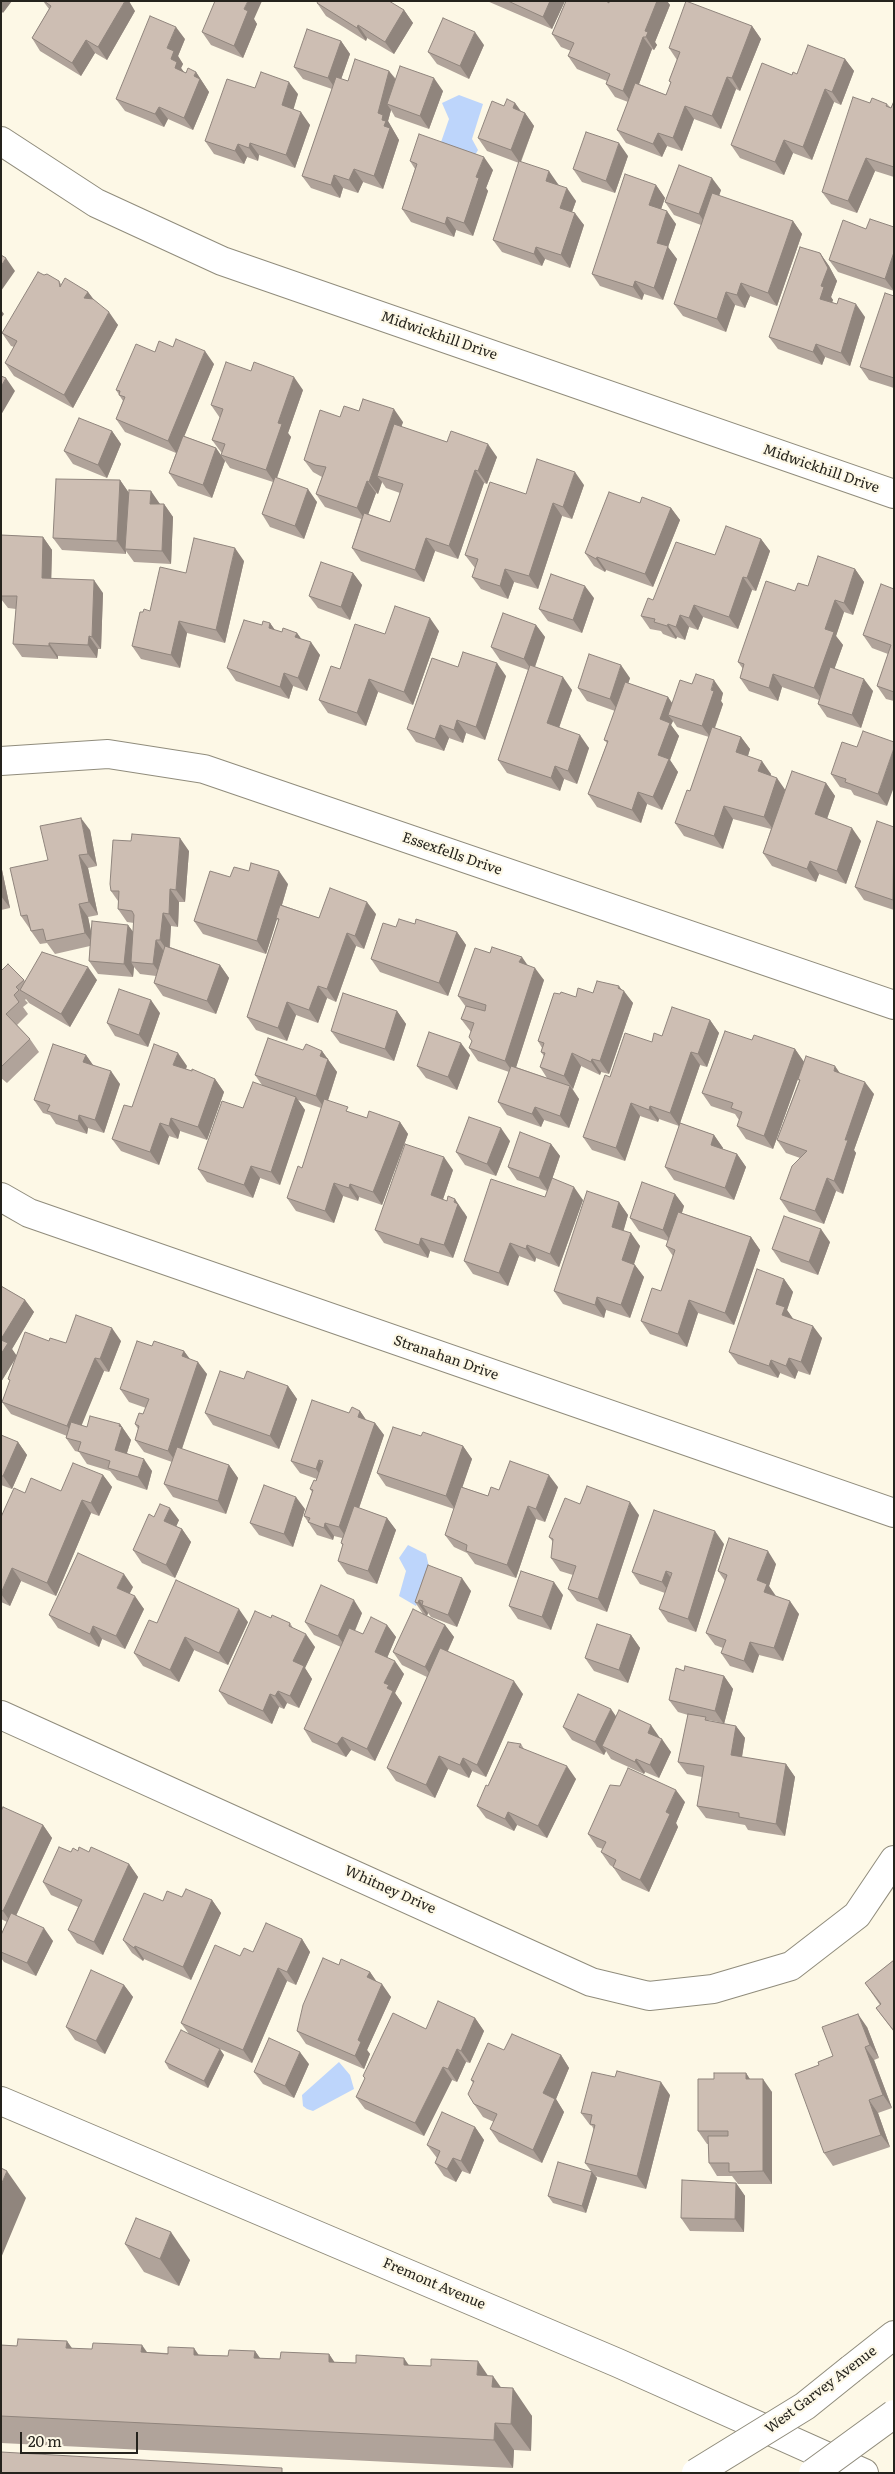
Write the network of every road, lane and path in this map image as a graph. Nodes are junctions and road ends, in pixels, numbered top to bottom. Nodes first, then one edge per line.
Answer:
1 (1, 140) edge
2 (894, 494) edge
3 (1, 761) edge
4 (894, 1006) edge
5 (1, 1197) edge
6 (894, 1513) edge
7 (1, 1715) edge
8 (894, 1860) edge
9 (1, 2101) edge
10 (894, 2335) edge
11 (894, 2414) edge
12 (696, 2473) edge
13 (813, 2473) edge
14 (864, 2473) edge

1 - 2 street, Midwickhill Drive
3 - 4 street, Essexfells Drive
5 - 6 street, Stranahan Drive
7 - 8 street, Whitney Drive
9 - 14 street, Fremont Avenue
10 - 12 street, West Garvey Avenue, bridge
11 - 13 street, bridge

